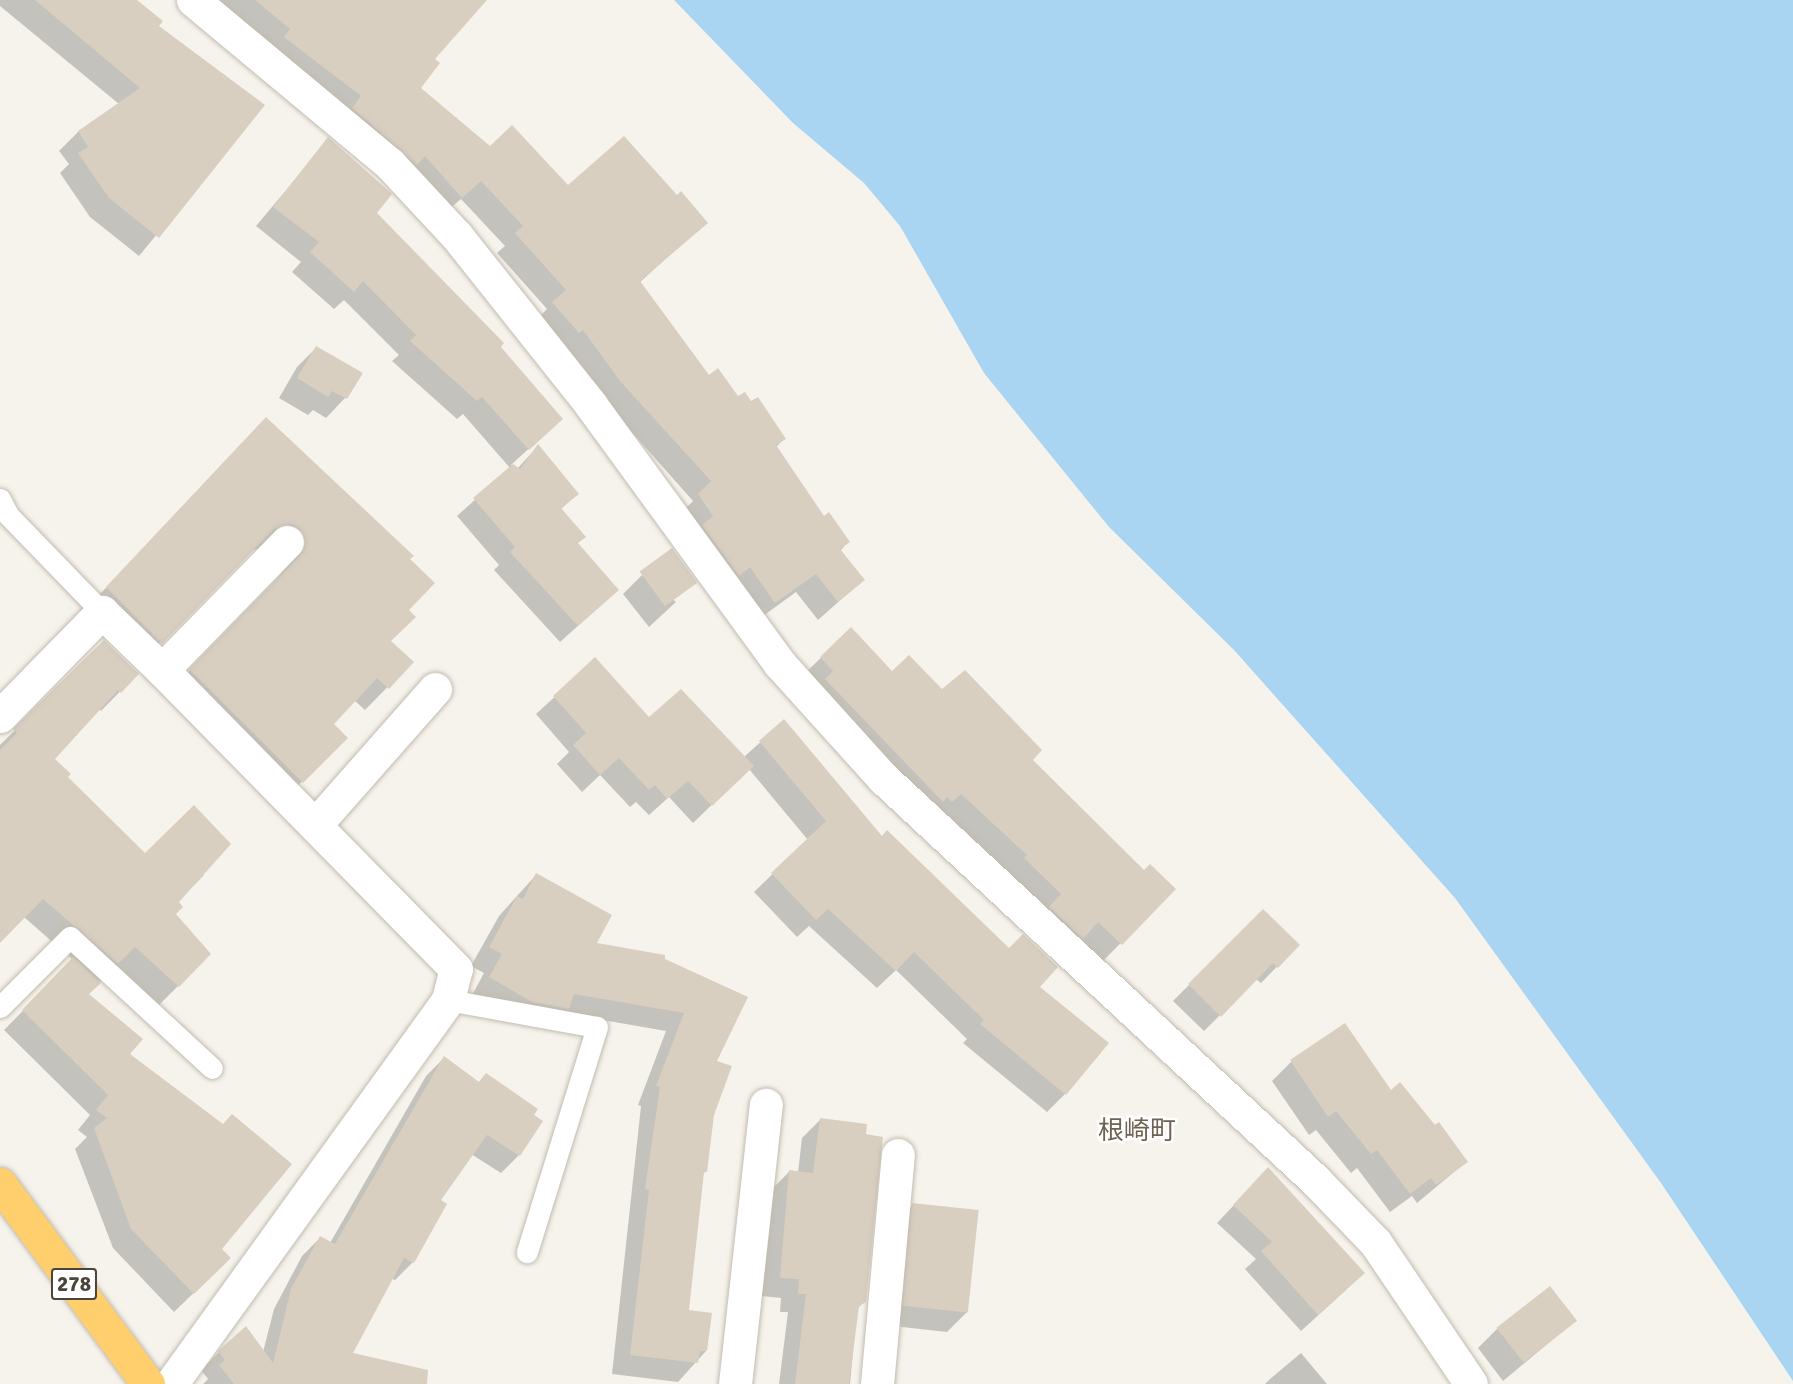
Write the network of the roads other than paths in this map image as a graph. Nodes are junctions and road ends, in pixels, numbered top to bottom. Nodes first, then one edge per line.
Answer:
1 (193, 0) edge
2 (0, 499) edge
3 (287, 542) dead end
4 (102, 612) junction
5 (162, 670) junction
6 (435, 689) dead end
7 (0, 716) edge
8 (316, 824) junction
9 (448, 1000) junction
10 (0, 1007) edge
11 (212, 1068) dead end
12 (766, 1105) dead end
13 (898, 1155) dead end
14 (0, 1184) edge
15 (527, 1252) dead end
16 (148, 1384) edge
17 (171, 1384) edge
18 (735, 1384) edge
19 (877, 1384) edge
20 (1471, 1384) edge

1 - 20 street
2 - 4 lane
3 - 5 street
4 - 5 street
4 - 7 street
5 - 8 street
6 - 8 street
8 - 9 street
9 - 15 lane
9 - 17 street
10 - 11 lane
12 - 18 street
13 - 19 street
14 - 16 highway, 278

